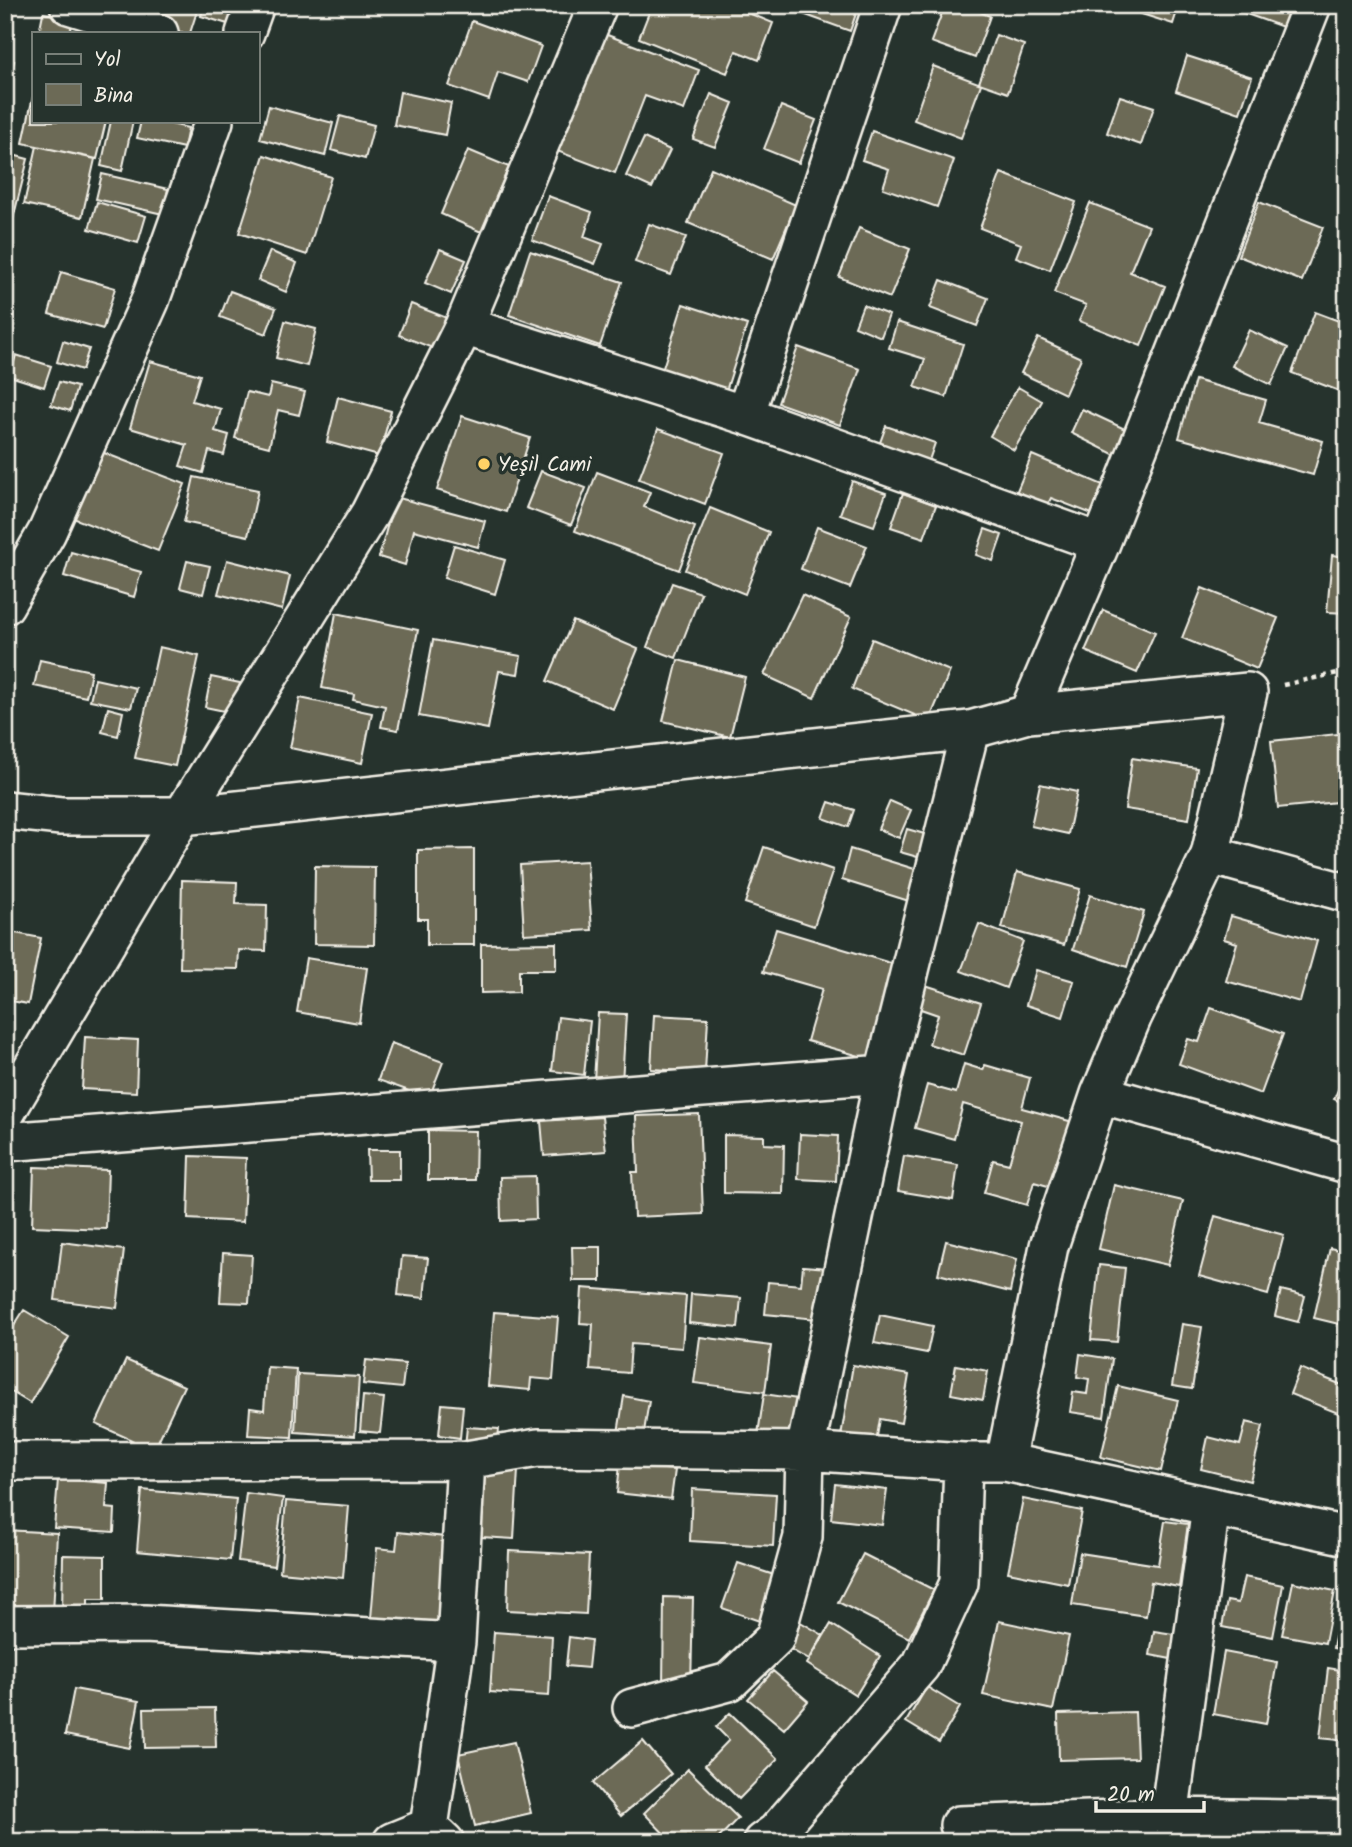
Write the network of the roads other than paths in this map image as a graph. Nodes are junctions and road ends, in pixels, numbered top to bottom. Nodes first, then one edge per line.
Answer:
1 (69, 5) edge
2 (255, 5) edge
3 (598, 5) edge
4 (883, 5) edge
5 (1312, 5) edge
6 (156, 32) edge
7 (245, 32) edge
8 (214, 122) edge
9 (464, 326) junction
10 (745, 415) junction
11 (1101, 543) junction
12 (5, 605) edge
13 (1028, 714) junction
14 (970, 730) junction
15 (5, 810) edge
16 (183, 816) junction
17 (1210, 855) junction
18 (1347, 893) edge
19 (884, 1074) junction
20 (1100, 1094) junction
21 (5, 1114) edge
22 (5, 1142) edge
23 (1347, 1164) edge
24 (804, 1451) junction
25 (466, 1460) junction
26 (5, 1461) edge
27 (963, 1462) junction
28 (1005, 1462) junction
29 (1211, 1507) junction
30 (1347, 1536) edge
31 (5, 1625) edge
32 (456, 1642) junction
33 (632, 1708) dead end
34 (1169, 1817) junction
35 (1347, 1820) edge
36 (959, 1825) dead end
37 (437, 1834) edge
38 (392, 1842) edge
39 (762, 1842) edge

1 - 6 street
2 - 7 street
3 - 9 street
4 - 10 street
5 - 11 street
8 - 12 street
9 - 10 street
9 - 16 street
10 - 11 street
11 - 13 street
13 - 14 street
13 - 17 street
14 - 16 street
14 - 19 street
15 - 16 street
16 - 21 street
17 - 18 street
17 - 20 street
19 - 22 street
19 - 24 street
20 - 23 street
20 - 28 street
24 - 25 street
24 - 27 street
24 - 33 street
25 - 26 street
25 - 32 street
27 - 28 street
27 - 39 street
28 - 29 street
29 - 30 street
29 - 34 street
31 - 32 street
32 - 37 street
34 - 35 street
34 - 36 street
37 - 38 street

